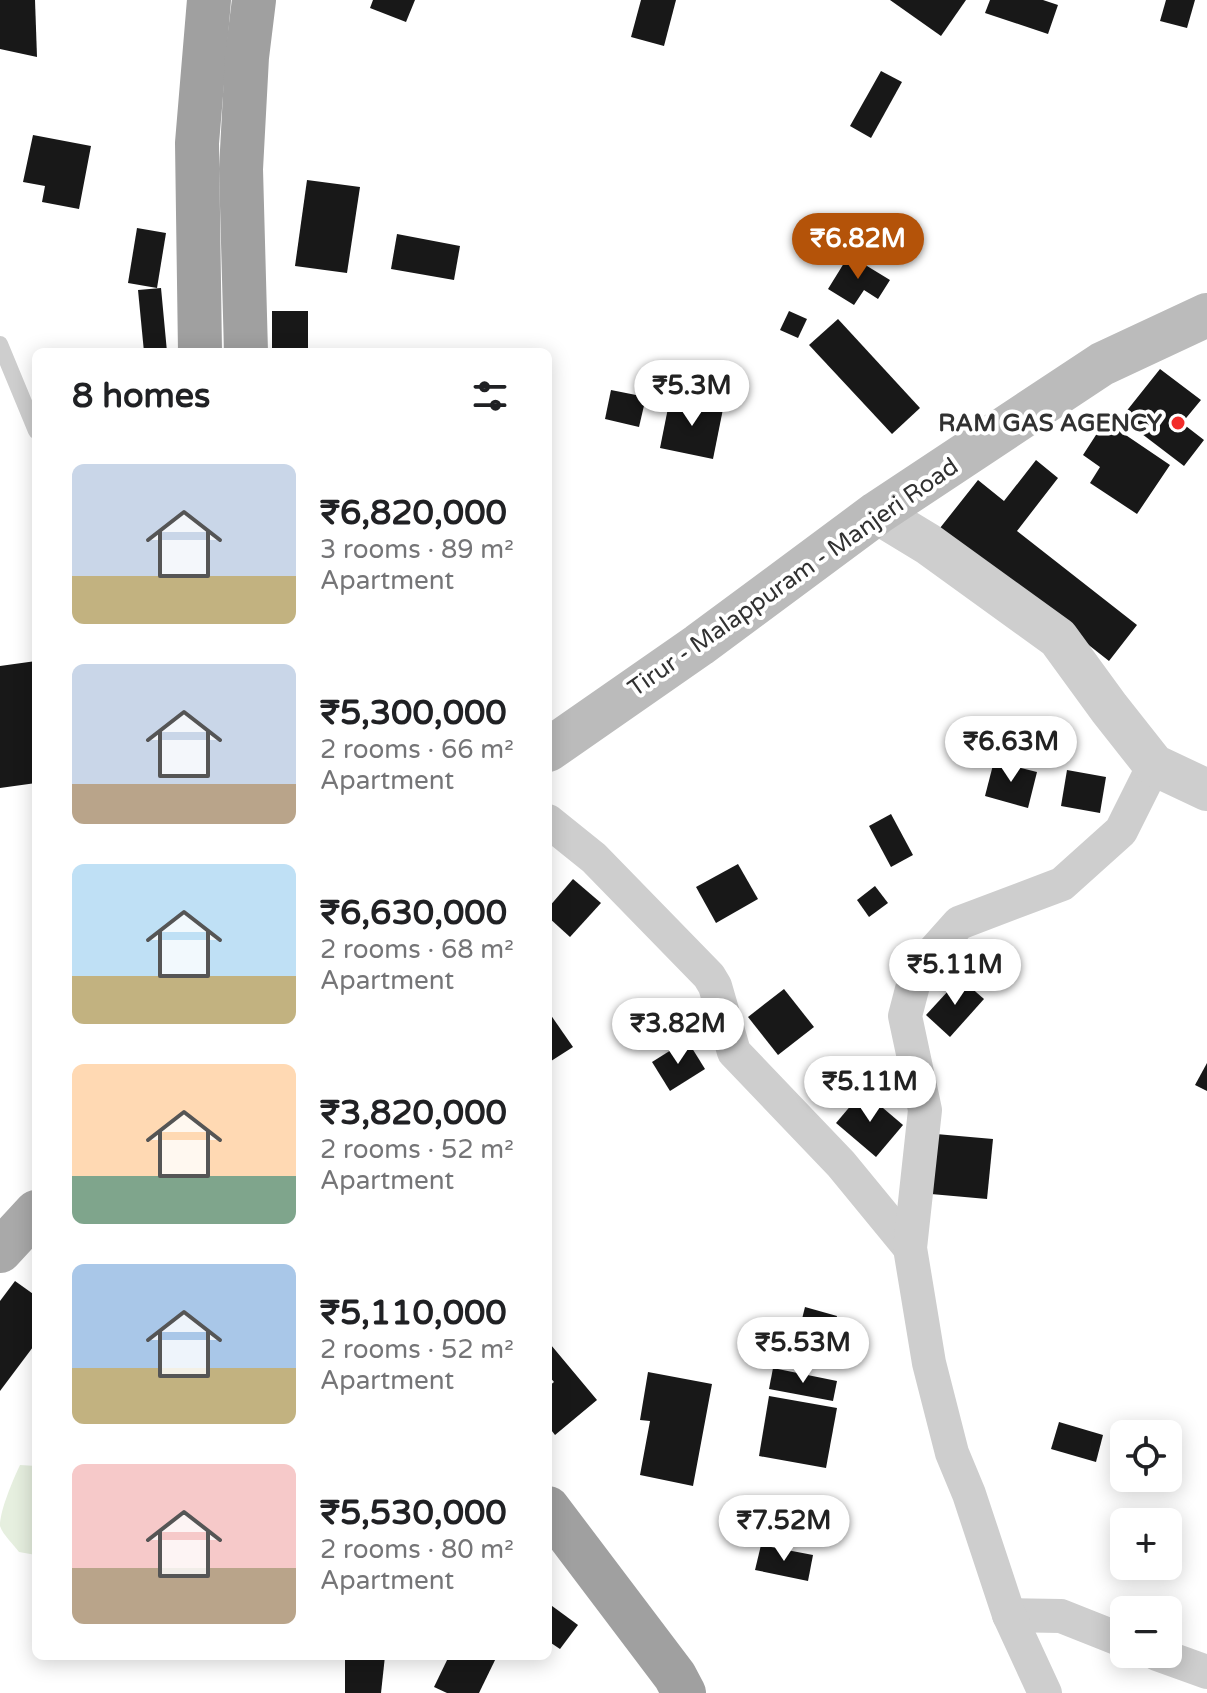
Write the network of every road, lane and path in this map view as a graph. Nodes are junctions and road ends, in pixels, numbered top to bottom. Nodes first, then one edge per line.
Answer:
1 (209, 0) edge
2 (254, 0) edge
3 (1207, 315) edge
4 (0, 344) edge
5 (200, 348) edge
6 (246, 348) edge
7 (32, 421) edge
8 (877, 513) junction
9 (552, 747) edge
10 (1154, 765) junction
11 (1207, 790) edge
12 (552, 824) edge
13 (32, 1216) edge
14 (910, 1248) junction
15 (0, 1251) edge
16 (552, 1513) edge
17 (1009, 1615) junction
18 (1110, 1635) edge
19 (1182, 1663) edge
20 (1207, 1672) edge
21 (684, 1693) edge
22 (1045, 1693) edge

1 - 5 highway
2 - 6 highway
3 - 8 main road, Tirur - Malappuram - Manjeri Road
4 - 7 lane
8 - 9 main road, Tirur - Malappuram - Manjeri Road
8 - 10 street
10 - 11 street
10 - 14 street
12 - 14 street
13 - 15 main road
14 - 17 street
16 - 21 highway
17 - 18 street
17 - 22 street
19 - 20 street

